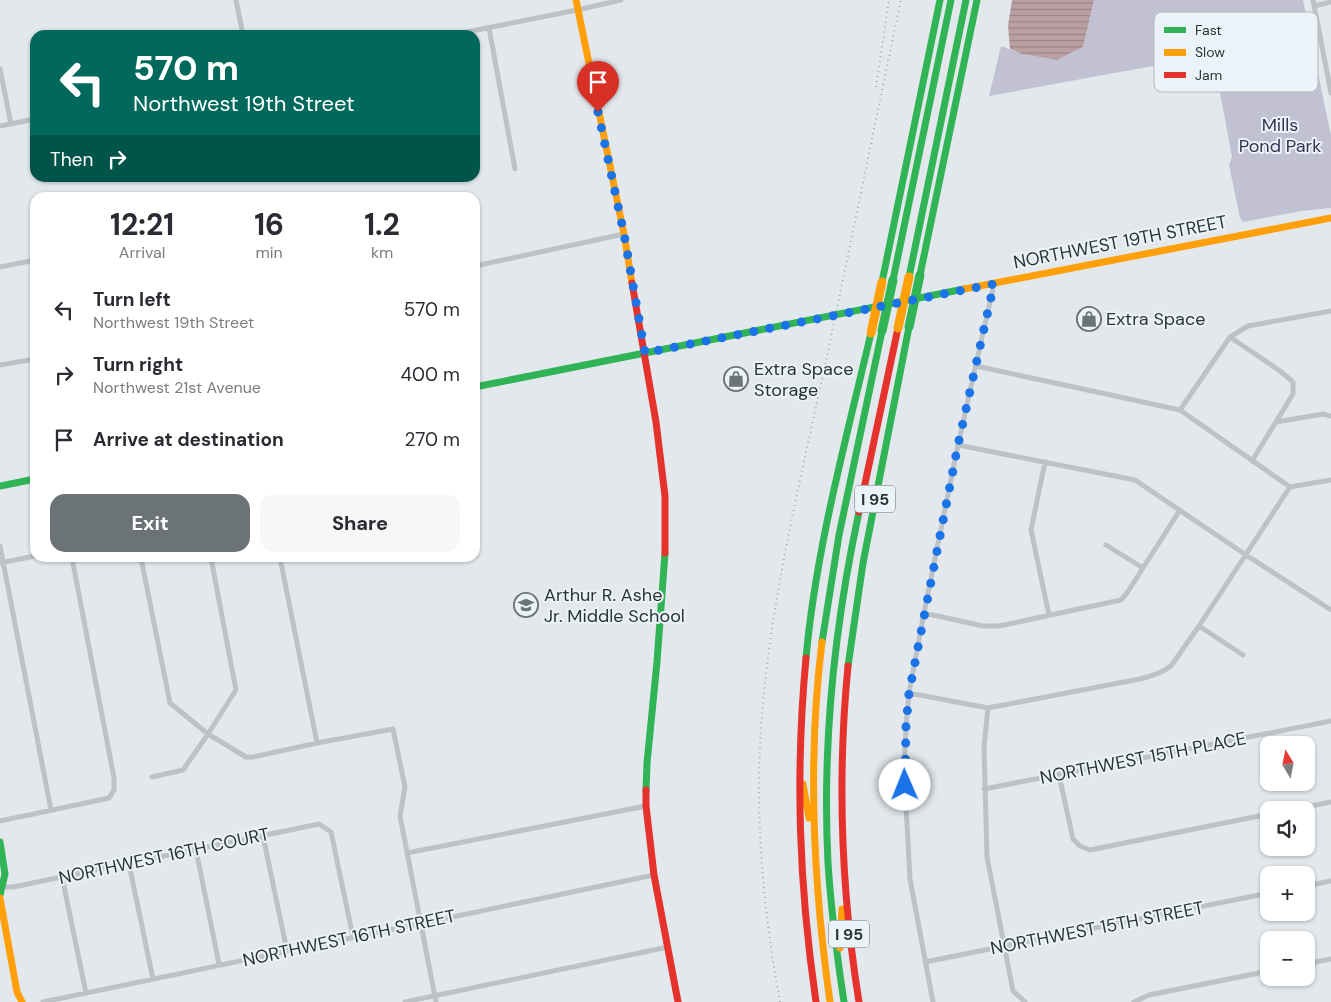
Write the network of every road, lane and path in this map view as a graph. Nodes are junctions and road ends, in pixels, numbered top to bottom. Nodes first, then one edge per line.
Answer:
1 (236, 0) edge
2 (576, 0) edge
3 (621, 0) edge
4 (940, 0) edge
5 (951, 0) edge
6 (966, 0) edge
7 (977, 0) edge
8 (1331, 2) edge
9 (1314, 3) edge
10 (578, 10) junction
11 (1318, 22) edge
12 (489, 28) junction
13 (242, 30) edge
14 (478, 30) edge
15 (0, 69) edge
16 (1329, 74) edge
17 (1331, 93) edge
18 (30, 120) edge
19 (11, 124) junction
20 (0, 126) edge
21 (515, 169) dead end
22 (1331, 218) edge
23 (624, 234) junction
24 (30, 261) edge
25 (480, 265) edge
26 (0, 267) edge
27 (994, 284) junction
28 (1331, 311) edge
29 (1230, 337) junction
30 (645, 353) junction
31 (30, 359) edge
32 (0, 366) edge
33 (976, 366) junction
34 (480, 386) edge
35 (1180, 410) junction
36 (1331, 416) edge
37 (1276, 422) junction
38 (958, 445) junction
39 (1252, 461) junction
40 (1045, 462) junction
41 (30, 480) edge
42 (1331, 480) edge
43 (0, 486) edge
44 (1290, 487) junction
45 (1180, 510) junction
46 (1106, 545) dead end
47 (0, 546) edge
48 (1246, 555) junction
49 (30, 557) edge
50 (73, 562) edge
51 (142, 562) edge
52 (212, 562) edge
53 (281, 562) edge
54 (2, 563) edge
55 (1143, 568) junction
56 (1331, 610) edge
57 (924, 613) junction
58 (1049, 615) junction
59 (1199, 626) junction
60 (1243, 655) dead end
61 (909, 693) junction
62 (988, 708) junction
63 (1331, 720) edge
64 (208, 734) junction
65 (317, 743) junction
66 (799, 756) junction
67 (1059, 775) junction
68 (152, 777) dead end
69 (984, 790) junction
70 (1331, 802) edge
71 (1315, 805) edge
72 (646, 806) junction
73 (51, 810) junction
74 (1260, 816) edge
75 (0, 821) edge
76 (263, 836) junction
77 (0, 842) edge
78 (196, 850) junction
79 (407, 852) junction
80 (814, 856) junction
81 (129, 864) junction
82 (843, 866) junction
83 (654, 874) junction
84 (62, 877) junction
85 (1331, 881) edge
86 (1315, 884) edge
87 (1, 892) edge
88 (1260, 896) edge
89 (420, 923) junction
90 (353, 937) junction
91 (1004, 946) junction
92 (668, 947) junction
93 (287, 951) junction
94 (1331, 960) edge
95 (925, 962) junction
96 (1315, 963) edge
97 (219, 964) junction
98 (1260, 974) edge
99 (840, 976) junction
100 (153, 979) junction
101 (86, 992) junction
102 (434, 996) junction
103 (22, 1002) edge
104 (43, 1002) edge
105 (405, 1002) edge
106 (436, 1002) edge
107 (678, 1002) edge
108 (816, 1002) edge
109 (830, 1002) edge
110 (844, 1002) edge
111 (859, 1002) edge
112 (933, 1002) edge
113 (1025, 1002) edge
114 (1134, 1002) edge

1 - 13 street
2 - 10 main road
3 - 10 street
4 - 66 main road, I 95, bridge
5 - 80 main road, bridge
6 - 99 main road, bridge
7 - 82 main road, I 95, bridge
8 - 9 street
10 - 12 street
10 - 23 main road
11 - 16 street
12 - 14 street
12 - 21 street
15 - 19 street
16 - 17 street
18 - 19 street
19 - 20 street
22 - 27 main road, NORTHWEST 19TH STREET
23 - 25 street
23 - 30 main road
24 - 26 street
27 - 30 main road, NORTHWEST 19TH STREET
27 - 33 street
28 - 29 street
29 - 35 street
29 - 37 street
30 - 34 main road, NORTHWEST 19TH STREET
30 - 72 main road
31 - 32 street
33 - 35 street
33 - 38 street
35 - 39 street
36 - 37 street
37 - 39 street
38 - 40 street
38 - 57 street
39 - 44 street
40 - 45 street
40 - 58 street
41 - 43 main road
42 - 44 street
44 - 48 street
45 - 48 street
45 - 55 street
46 - 55 street
47 - 54 street
48 - 56 street
48 - 59 street
49 - 54 street
50 - 73 street
51 - 64 street
52 - 64 street
53 - 65 street
54 - 73 street
55 - 58 street
57 - 58 street
57 - 61 street
59 - 60 street
59 - 62 street
61 - 62 street
61 - 95 street
62 - 69 street
63 - 67 street, NORTHWEST 15TH PLACE
64 - 65 street
64 - 68 street
65 - 79 street
66 - 80 main road
66 - 108 main road, I 95
67 - 69 street, NORTHWEST 15TH PLACE
67 - 74 street
69 - 91 street
70 - 71 street
72 - 79 street
72 - 83 main road
73 - 75 street
76 - 78 street, NORTHWEST 16TH COURT
76 - 90 street, NORTHWEST 16TH COURT
76 - 93 street
77 - 87 main road
78 - 81 street, NORTHWEST 16TH COURT
78 - 97 street
79 - 89 street
80 - 109 main road
81 - 84 street, NORTHWEST 16TH COURT
81 - 100 street
82 - 99 main road
82 - 111 main road, I 95
83 - 89 street, NORTHWEST 16TH STREET
83 - 92 main road
84 - 87 street, NORTHWEST 16TH COURT
84 - 101 street
85 - 86 street
87 - 103 main road
88 - 91 street, NORTHWEST 15TH STREET
89 - 90 street, NORTHWEST 16TH STREET
89 - 102 street
90 - 93 street, NORTHWEST 16TH STREET
91 - 95 street, NORTHWEST 15TH STREET
91 - 113 street
92 - 102 street
92 - 107 main road
93 - 97 street, NORTHWEST 16TH STREET
94 - 96 street
95 - 112 street
97 - 100 street, NORTHWEST 16TH STREET
98 - 114 street
99 - 110 main road
100 - 101 street, NORTHWEST 16TH STREET
101 - 104 street, NORTHWEST 16TH STREET
102 - 105 street
102 - 106 street

